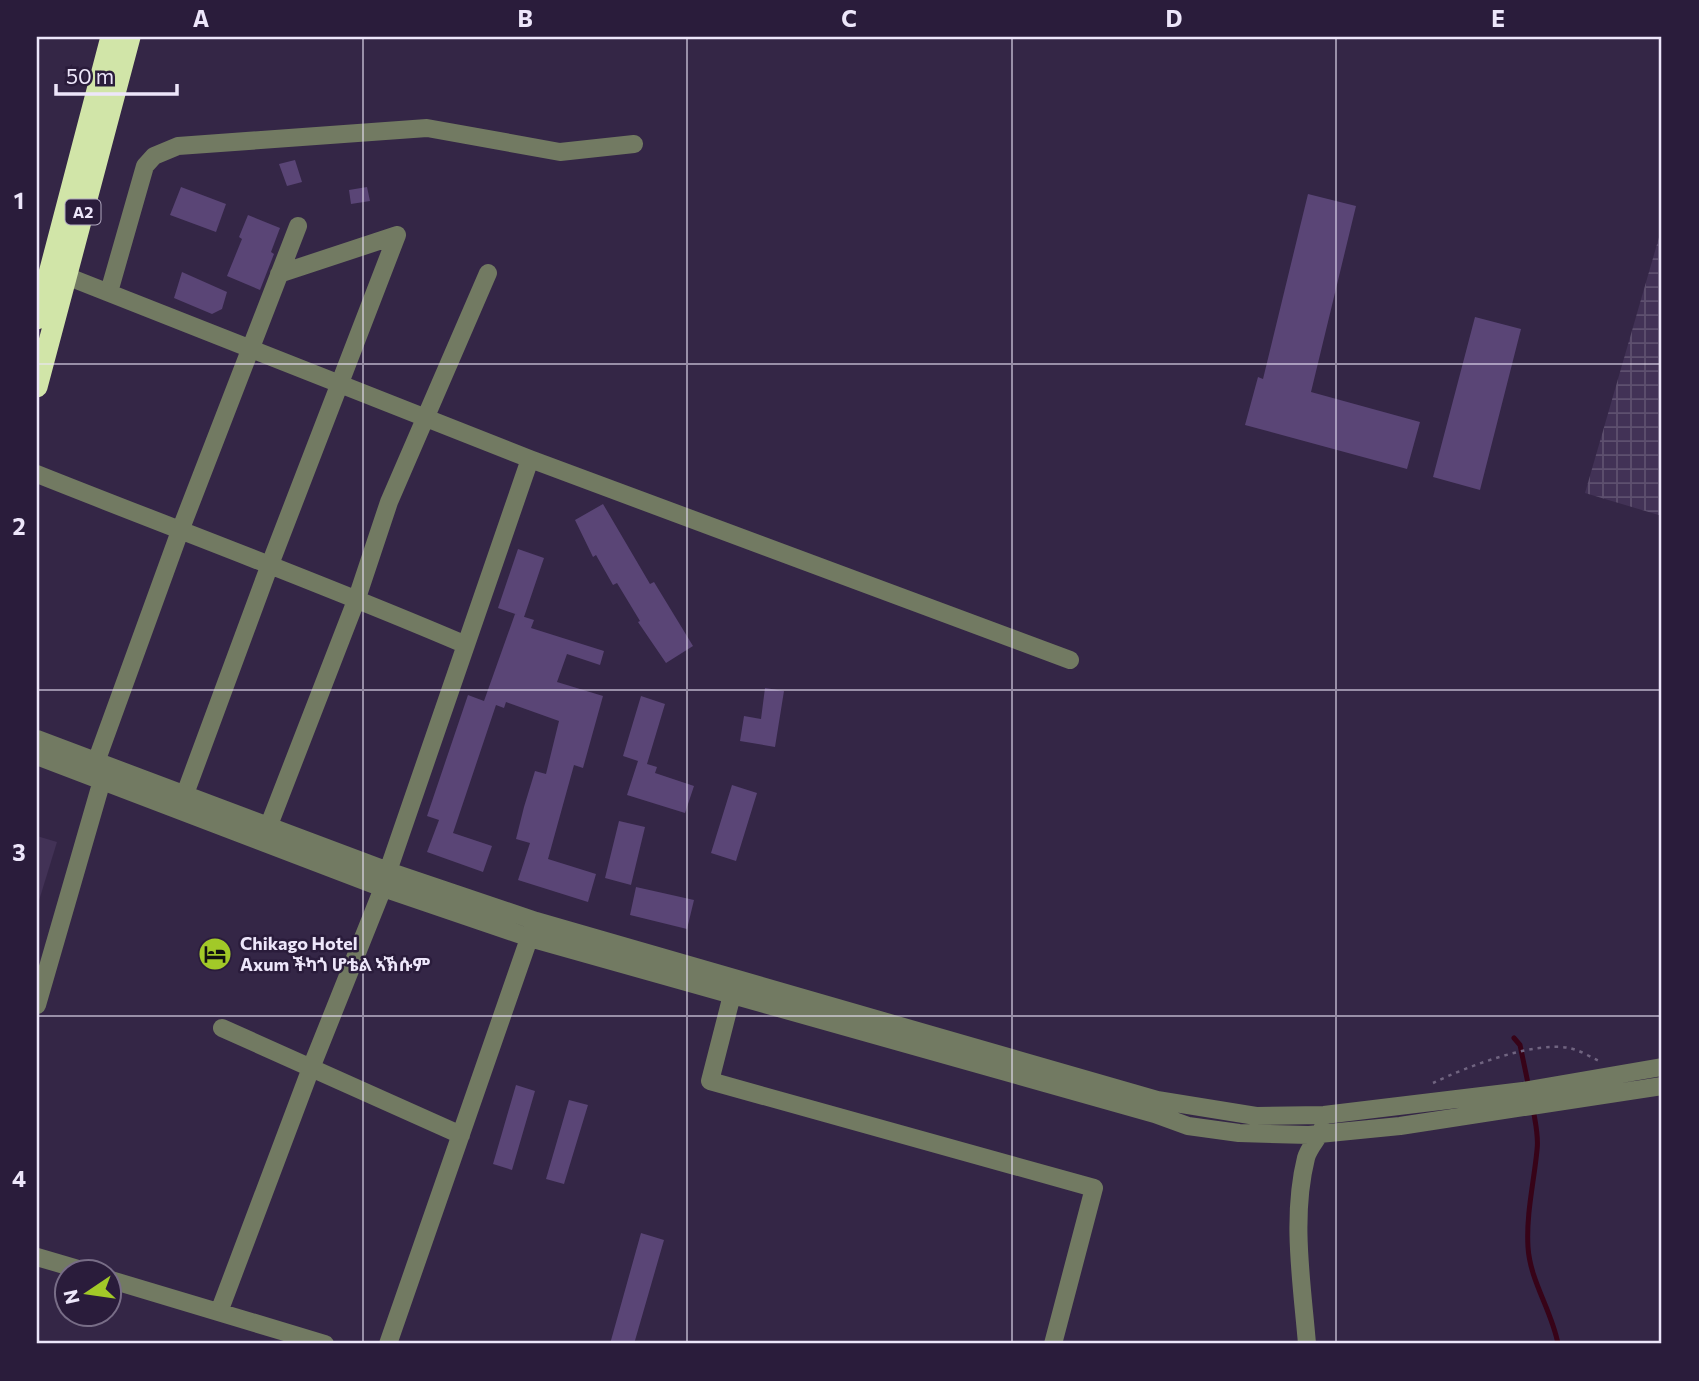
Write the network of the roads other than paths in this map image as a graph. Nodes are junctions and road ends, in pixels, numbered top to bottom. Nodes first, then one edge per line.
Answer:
1 (111, 37) edge
2 (130, 37) edge
3 (634, 144) dead end
4 (298, 226) dead end
5 (488, 273) dead end
6 (279, 274) junction
7 (52, 279) edge
8 (109, 292) junction
9 (37, 319) edge
10 (252, 348) junction
11 (342, 384) junction
12 (37, 387) edge
13 (426, 418) junction
14 (530, 459) junction
15 (37, 474) edge
16 (180, 531) junction
17 (269, 567) junction
18 (358, 598) junction
19 (466, 645) junction
20 (1070, 660) dead end
21 (37, 739) edge
22 (37, 756) edge
23 (101, 769) junction
24 (185, 794) junction
25 (269, 825) junction
26 (386, 880) junction
27 (533, 929) junction
28 (732, 995) junction
29 (37, 1005) edge
30 (222, 1028) dead end
31 (1662, 1067) edge
32 (311, 1068) junction
33 (1662, 1086) edge
34 (1324, 1115) junction
35 (1320, 1134) junction
36 (461, 1135) junction
37 (122, 1283) edge
38 (219, 1312) junction
39 (325, 1344) edge
40 (388, 1344) edge
41 (1053, 1344) edge
42 (1307, 1344) edge

1 - 7 highway, A2
2 - 7 highway, A2
3 - 8 street
4 - 6 street
5 - 13 street
6 - 10 street
6 - 11 street
7 - 8 street
7 - 9 highway, A2
7 - 12 highway, A2
8 - 10 street
10 - 11 street
10 - 16 street
11 - 13 street
11 - 17 street
13 - 14 street
13 - 18 street
14 - 19 street
14 - 20 street
15 - 16 street
16 - 17 street
16 - 23 street
17 - 18 street
17 - 24 street
18 - 19 street
18 - 25 street
19 - 26 street
21 - 23 street
22 - 23 street
23 - 24 street
23 - 26 street
23 - 29 street
24 - 25 street
25 - 26 street
26 - 27 street
26 - 32 street
27 - 28 street
27 - 34 street
27 - 36 street
28 - 35 street
28 - 41 street
30 - 32 street
31 - 34 street
32 - 36 street
32 - 38 street
33 - 35 street
34 - 35 street
35 - 42 street
36 - 40 street
37 - 38 street
38 - 39 street

